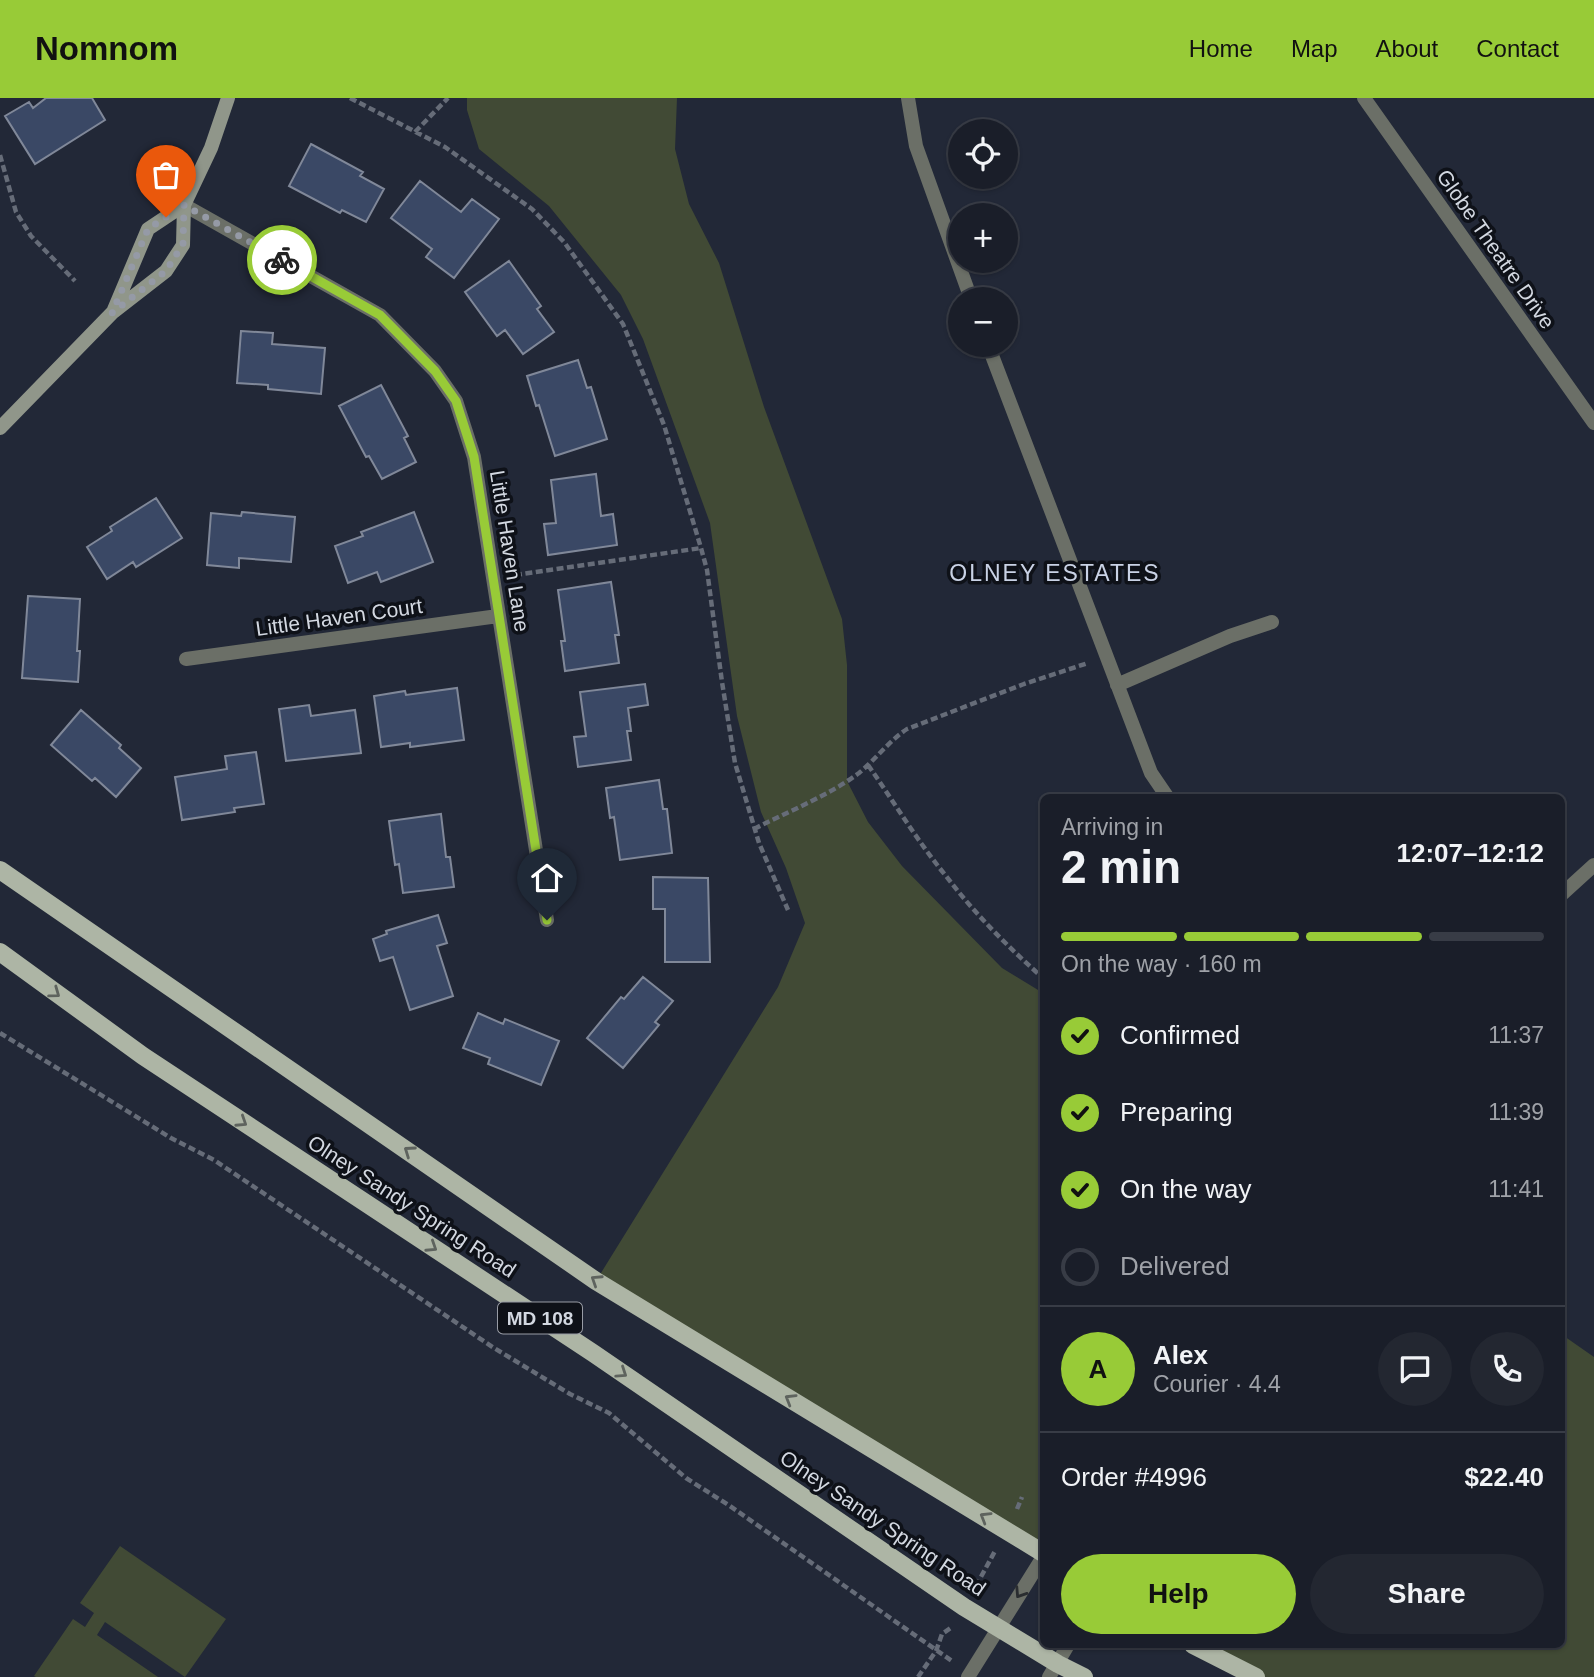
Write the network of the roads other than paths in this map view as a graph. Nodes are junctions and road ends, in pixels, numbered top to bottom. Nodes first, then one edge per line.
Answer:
1 (228, 98) edge
2 (908, 98) edge
3 (1364, 98) edge
4 (184, 205) junction
5 (967, 287) edge
6 (112, 313) junction
7 (993, 357) edge
8 (1594, 423) edge
9 (0, 428) edge
10 (498, 616) junction
11 (1272, 622) dead end
12 (186, 659) dead end
13 (1117, 685) junction
14 (1165, 794) edge
15 (1594, 865) edge
16 (0, 870) edge
17 (1565, 891) edge
18 (547, 920) dead end
19 (0, 953) edge
20 (1040, 1553) edge
21 (1040, 1560) edge
22 (998, 1628) junction
23 (1066, 1648) edge
24 (1199, 1648) edge
25 (1054, 1671) edge
26 (970, 1675) edge
27 (1084, 1677) edge
28 (1256, 1677) edge

1 - 4 street
2 - 5 street
3 - 8 street, Globe Theatre Drive
4 - 6 street
4 - 6 street
4 - 10 street, Little Haven Lane
6 - 9 street
7 - 13 street
10 - 12 street, Little Haven Court
10 - 18 street, Little Haven Lane
11 - 13 street
13 - 14 street
15 - 17 street
20 -> 16 main road, Olney Sandy Spring Road / MD 108
19 -> 22 main road, Olney Sandy Spring Road / MD 108
21 -> 22 street
22 - 25 main road, Olney Sandy Spring Road / MD 108
22 - 26 street
23 - 25 street
24 - 28 main road
25 - 27 main road, Olney Sandy Spring Road / MD 108

